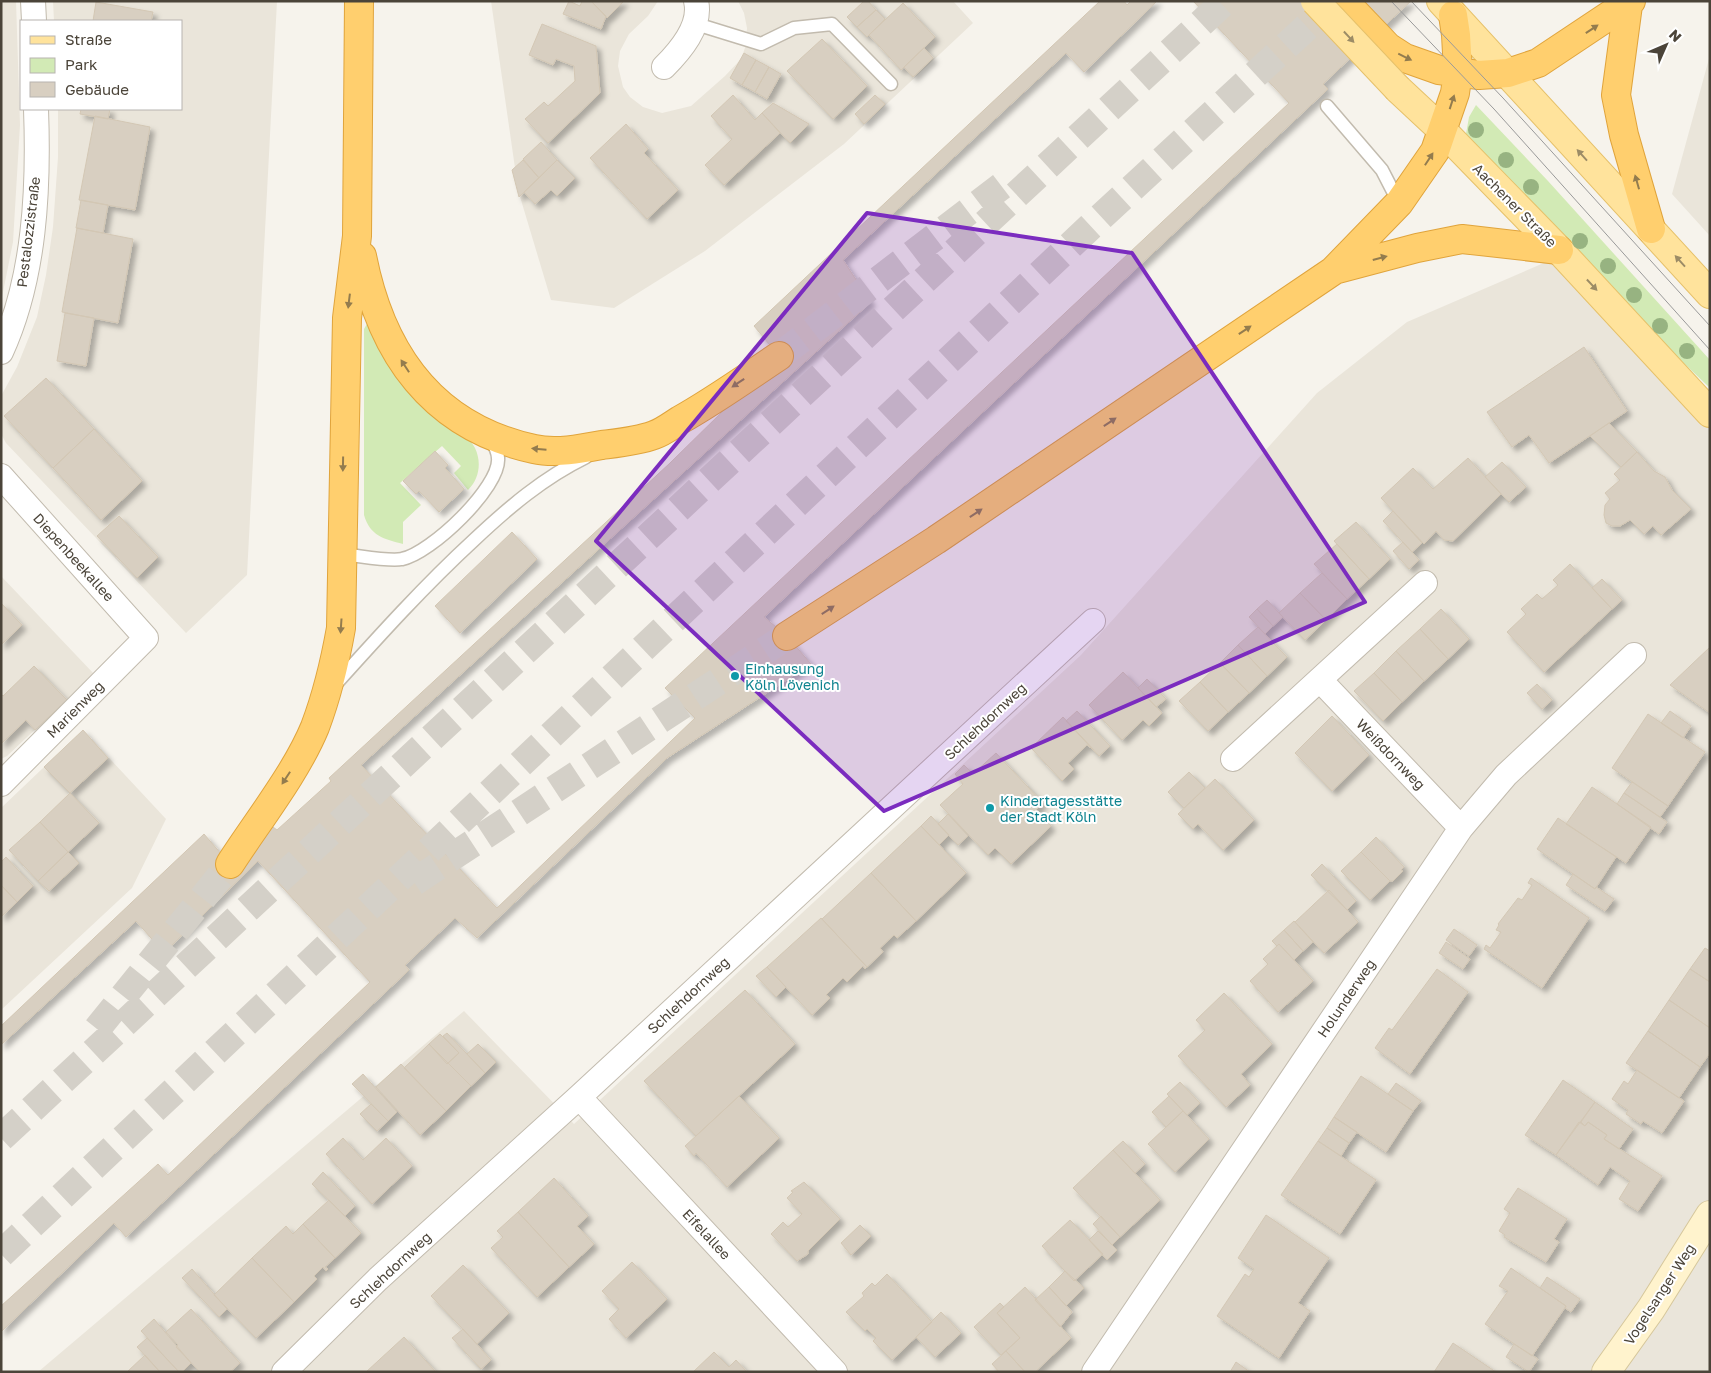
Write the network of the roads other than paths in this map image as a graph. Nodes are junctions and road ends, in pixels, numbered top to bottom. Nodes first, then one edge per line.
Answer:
1 (33, 1) edge
2 (359, 1) edge
3 (1315, 1) edge
4 (1344, 1) edge
5 (1630, 3) edge
6 (695, 12) edge
7 (34, 20) edge
8 (1453, 40) edge
9 (664, 67) dead end
10 (1508, 73) junction
11 (891, 84) dead end
12 (1327, 106) dead end
13 (36, 110) edge
14 (1443, 131) junction
15 (1399, 203) junction
16 (1651, 229) junction
17 (358, 236) junction
18 (1559, 250) junction
19 (1333, 271) junction
20 (1710, 294) edge
21 (1, 352) edge
22 (779, 356) tunnel mouth
23 (1710, 413) edge
24 (489, 434) junction
25 (613, 444) junction
26 (1, 476) edge
27 (341, 554) junction
28 (1425, 583) dead end
29 (1093, 621) dead end
30 (787, 636) tunnel mouth
31 (146, 638) joint
32 (1634, 656) dead end
33 (1320, 680) junction
34 (325, 696) junction
35 (1233, 759) dead end
36 (2, 781) edge
37 (1461, 828) junction
38 (230, 864) tunnel mouth
39 (579, 1097) junction
40 (1710, 1215) edge
41 (284, 1372) edge
42 (835, 1372) edge
43 (1094, 1372) edge
44 (1606, 1372) edge

1 - 7 street
2 - 17 highway
3 -> 14 main road, Aachener Straße, bridge
4 -> 8 highway
10 -> 5 highway
16 -> 5 highway
6 - 9 street
6 - 11 lane
8 - 10 main road
8 - 10 highway
14 -> 8 highway
16 -> 10 main road
12 - 15 lane
13 - 21 street, Pestalozzistraße
15 -> 14 highway
14 - 18 main road, Aachener Straße
15 - 19 highway
20 -> 16 main road
24 -> 17 highway
17 -> 27 highway
19 -> 18 highway
18 -> 23 main road, Aachener Straße
30 -> 19 highway
22 -> 25 highway
25 -> 24 highway
24 - 27 lane
25 - 34 lane
26 - 31 street, Diepenbeekallee
27 -> 34 highway
28 - 33 street
29 - 39 street, Schlehdornweg
31 - 36 street, Marienweg
32 - 37 street, Holunderweg
33 - 35 street
33 - 37 street, Weißdornweg
34 -> 38 highway
37 - 43 street, Holunderweg
39 - 41 street, Schlehdornweg
39 - 42 street, Eifelallee
40 - 44 street, Vogelsanger Weg

